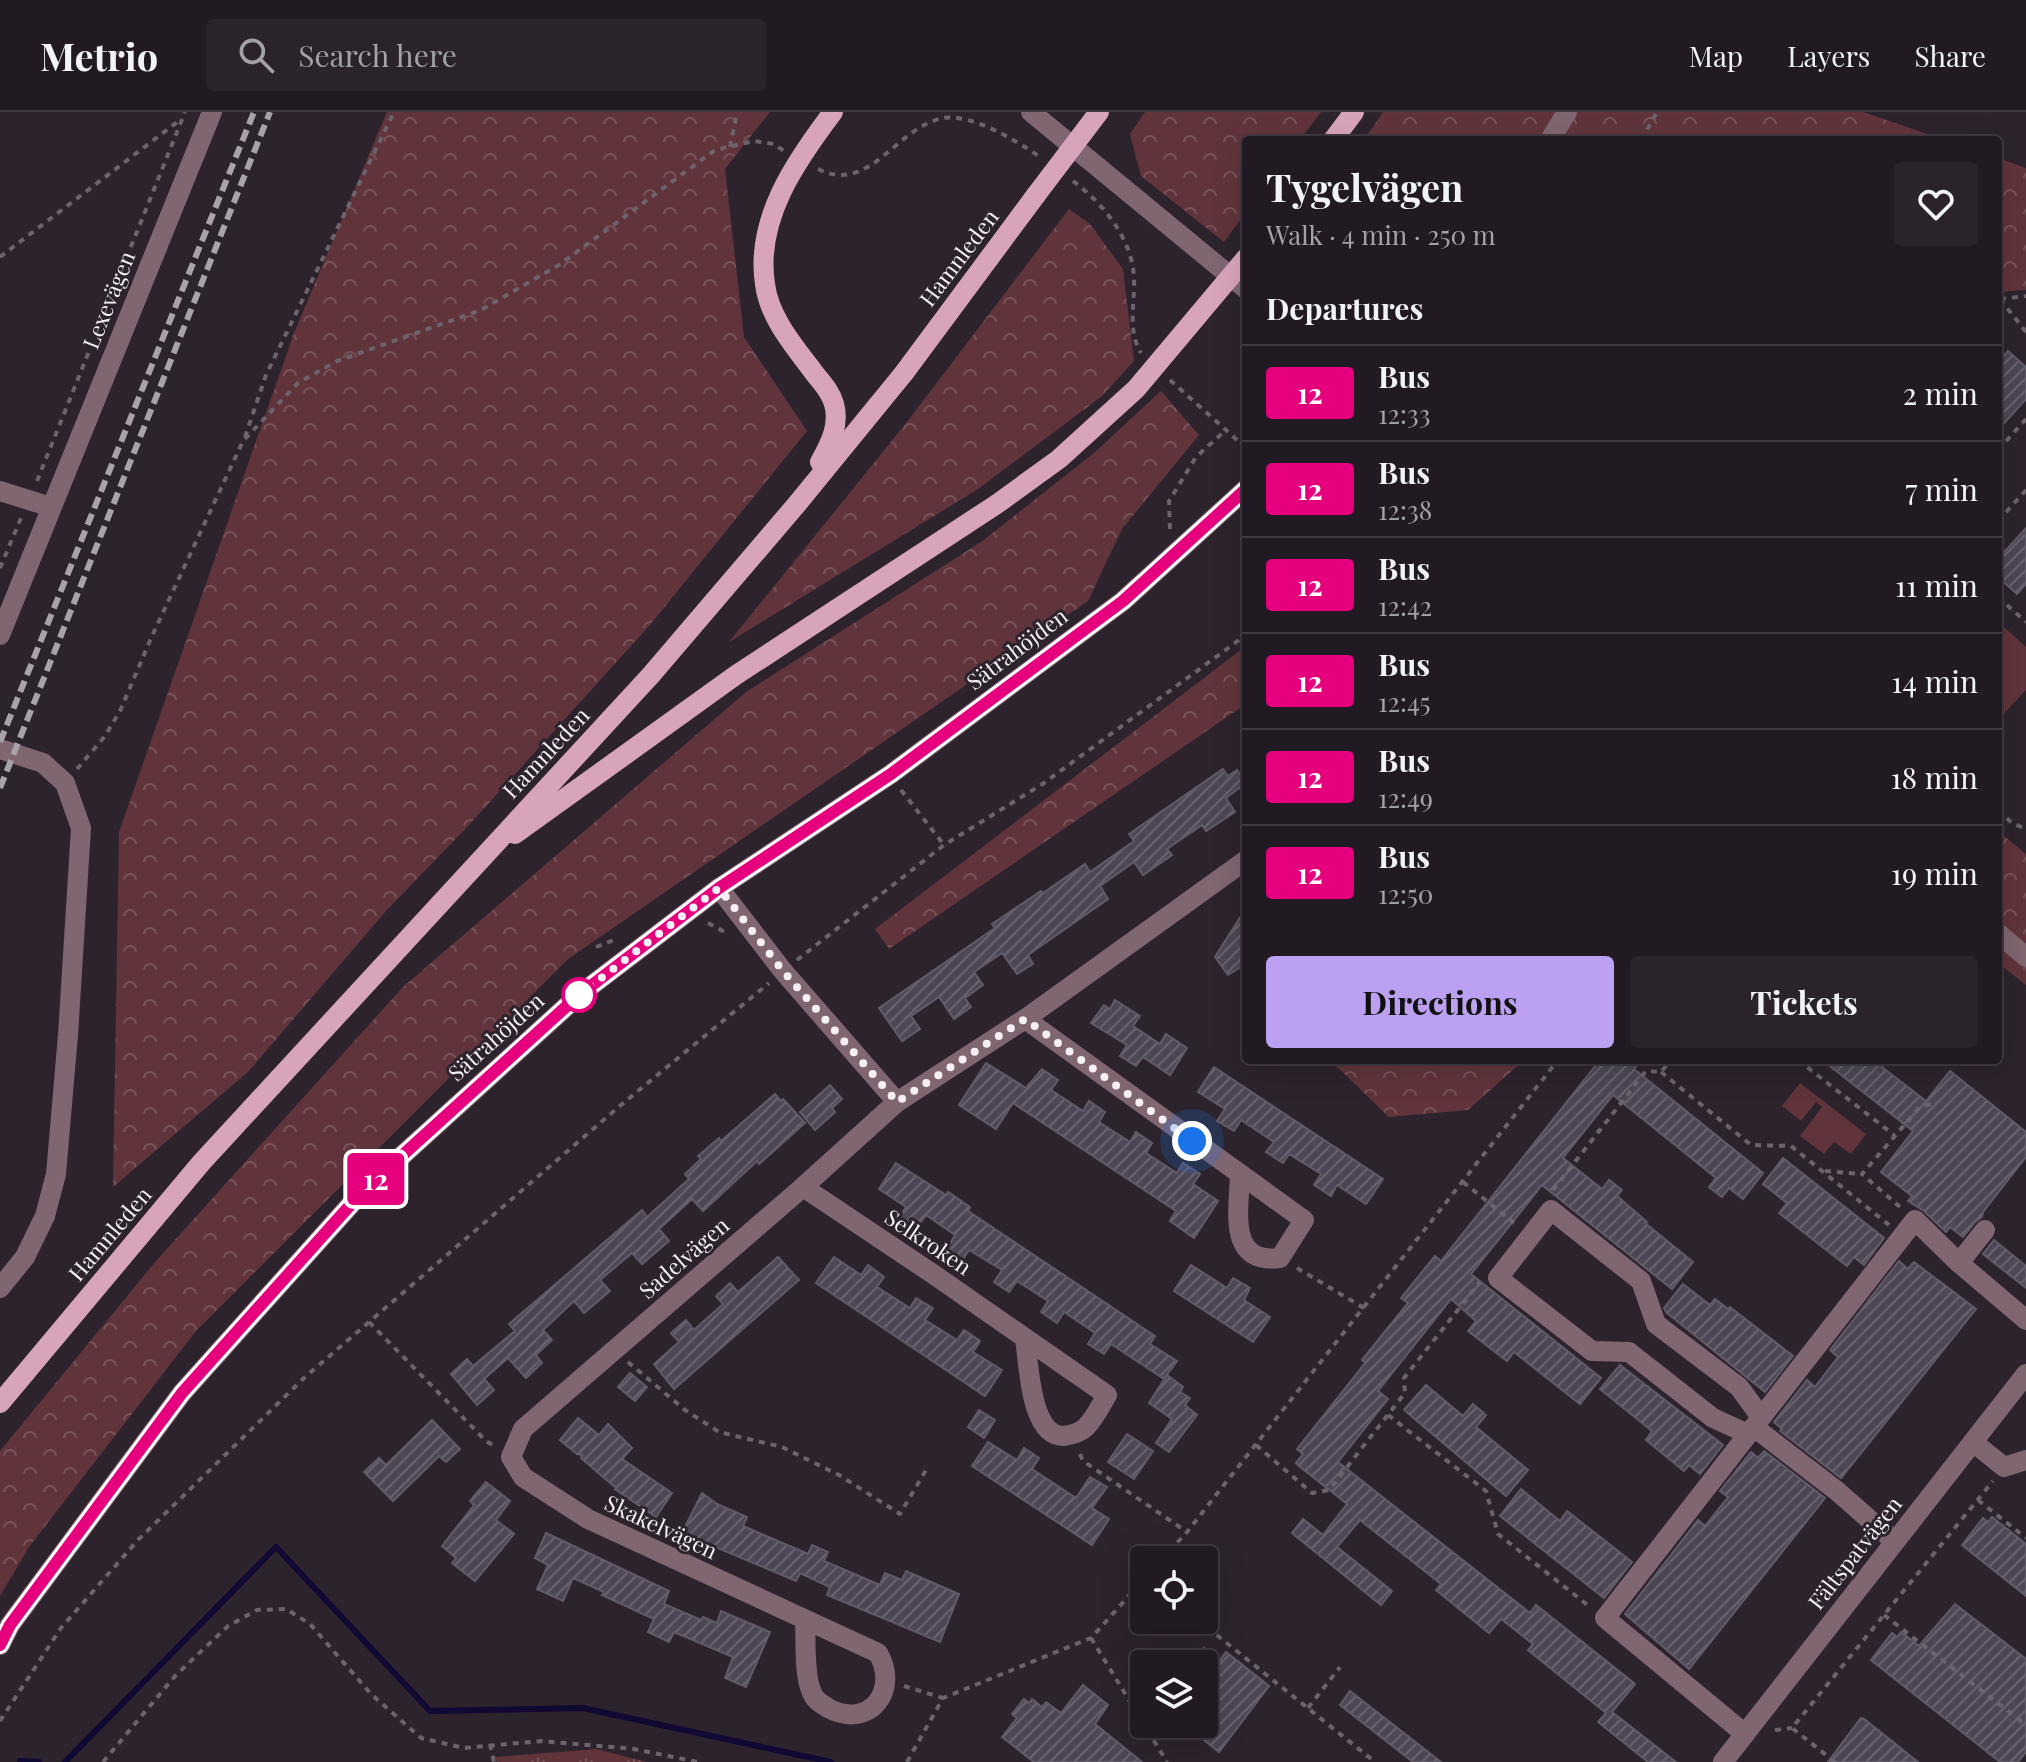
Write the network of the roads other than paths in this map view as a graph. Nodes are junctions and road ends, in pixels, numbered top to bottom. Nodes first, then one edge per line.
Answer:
1 (212, 112) edge
2 (833, 112) edge
3 (1031, 112) edge
4 (1099, 112) edge
5 (1354, 112) edge
6 (1567, 112) edge
7 (1336, 136) edge
8 (1552, 136) edge
9 (1239, 284) edge
10 (0, 491) edge
11 (1242, 493) edge
12 (797, 504) junction
13 (51, 507) junction
14 (0, 635) edge
15 (0, 749) edge
16 (477, 861) junction
17 (1242, 863) edge
18 (719, 888) junction
19 (2002, 936) edge
20 (2026, 957) edge
21 (1025, 1019) junction
22 (897, 1102) junction
23 (1240, 1175) junction
24 (803, 1187) junction
25 (1985, 1230) dead end
26 (1959, 1263) junction
27 (0, 1288) edge
28 (2026, 1320) edge
29 (1025, 1339) junction
30 (2026, 1374) edge
31 (0, 1403) edge
32 (1754, 1426) junction
33 (1973, 1442) junction
34 (511, 1457) joint
35 (2026, 1460) edge
36 (1894, 1541) junction
37 (805, 1621) junction
38 (0, 1645) edge
39 (1745, 1734) junction
40 (1723, 1762) edge

1 - 13 street, Lexevägen
2 - 12 main road
3 - 9 street
4 - 12 main road, Hamnleden, bridge
5 - 7 main road
6 - 8 street
9 - 16 main road
10 - 13 street
11 - 18 street, Sätrahöjden
12 - 16 main road, Hamnleden
13 - 14 street, Lexevägen
15 - 27 street
16 - 31 main road, Hamnleden
17 - 21 street, Sadelvägen
18 - 22 street
18 - 38 street, Sätrahöjden
19 - 20 street
21 - 22 street, Sadelvägen
21 - 23 street
22 - 24 street, Sadelvägen
23 - 23 street
24 - 29 street, Selkroken
24 - 34 street, Sadelvägen
25 - 26 street
26 - 28 street
26 - 32 street
29 - 29 street, Selkroken
30 - 33 street, Fältspatvägen
32 - 32 street
32 - 36 street
32 - 39 street
33 - 35 street
33 - 36 street, Fältspatvägen
34 - 37 street, Skakelvägen
36 - 39 street, Fältspatvägen
37 - 37 street, Skakelvägen
39 - 40 street, Fältspatvägen

